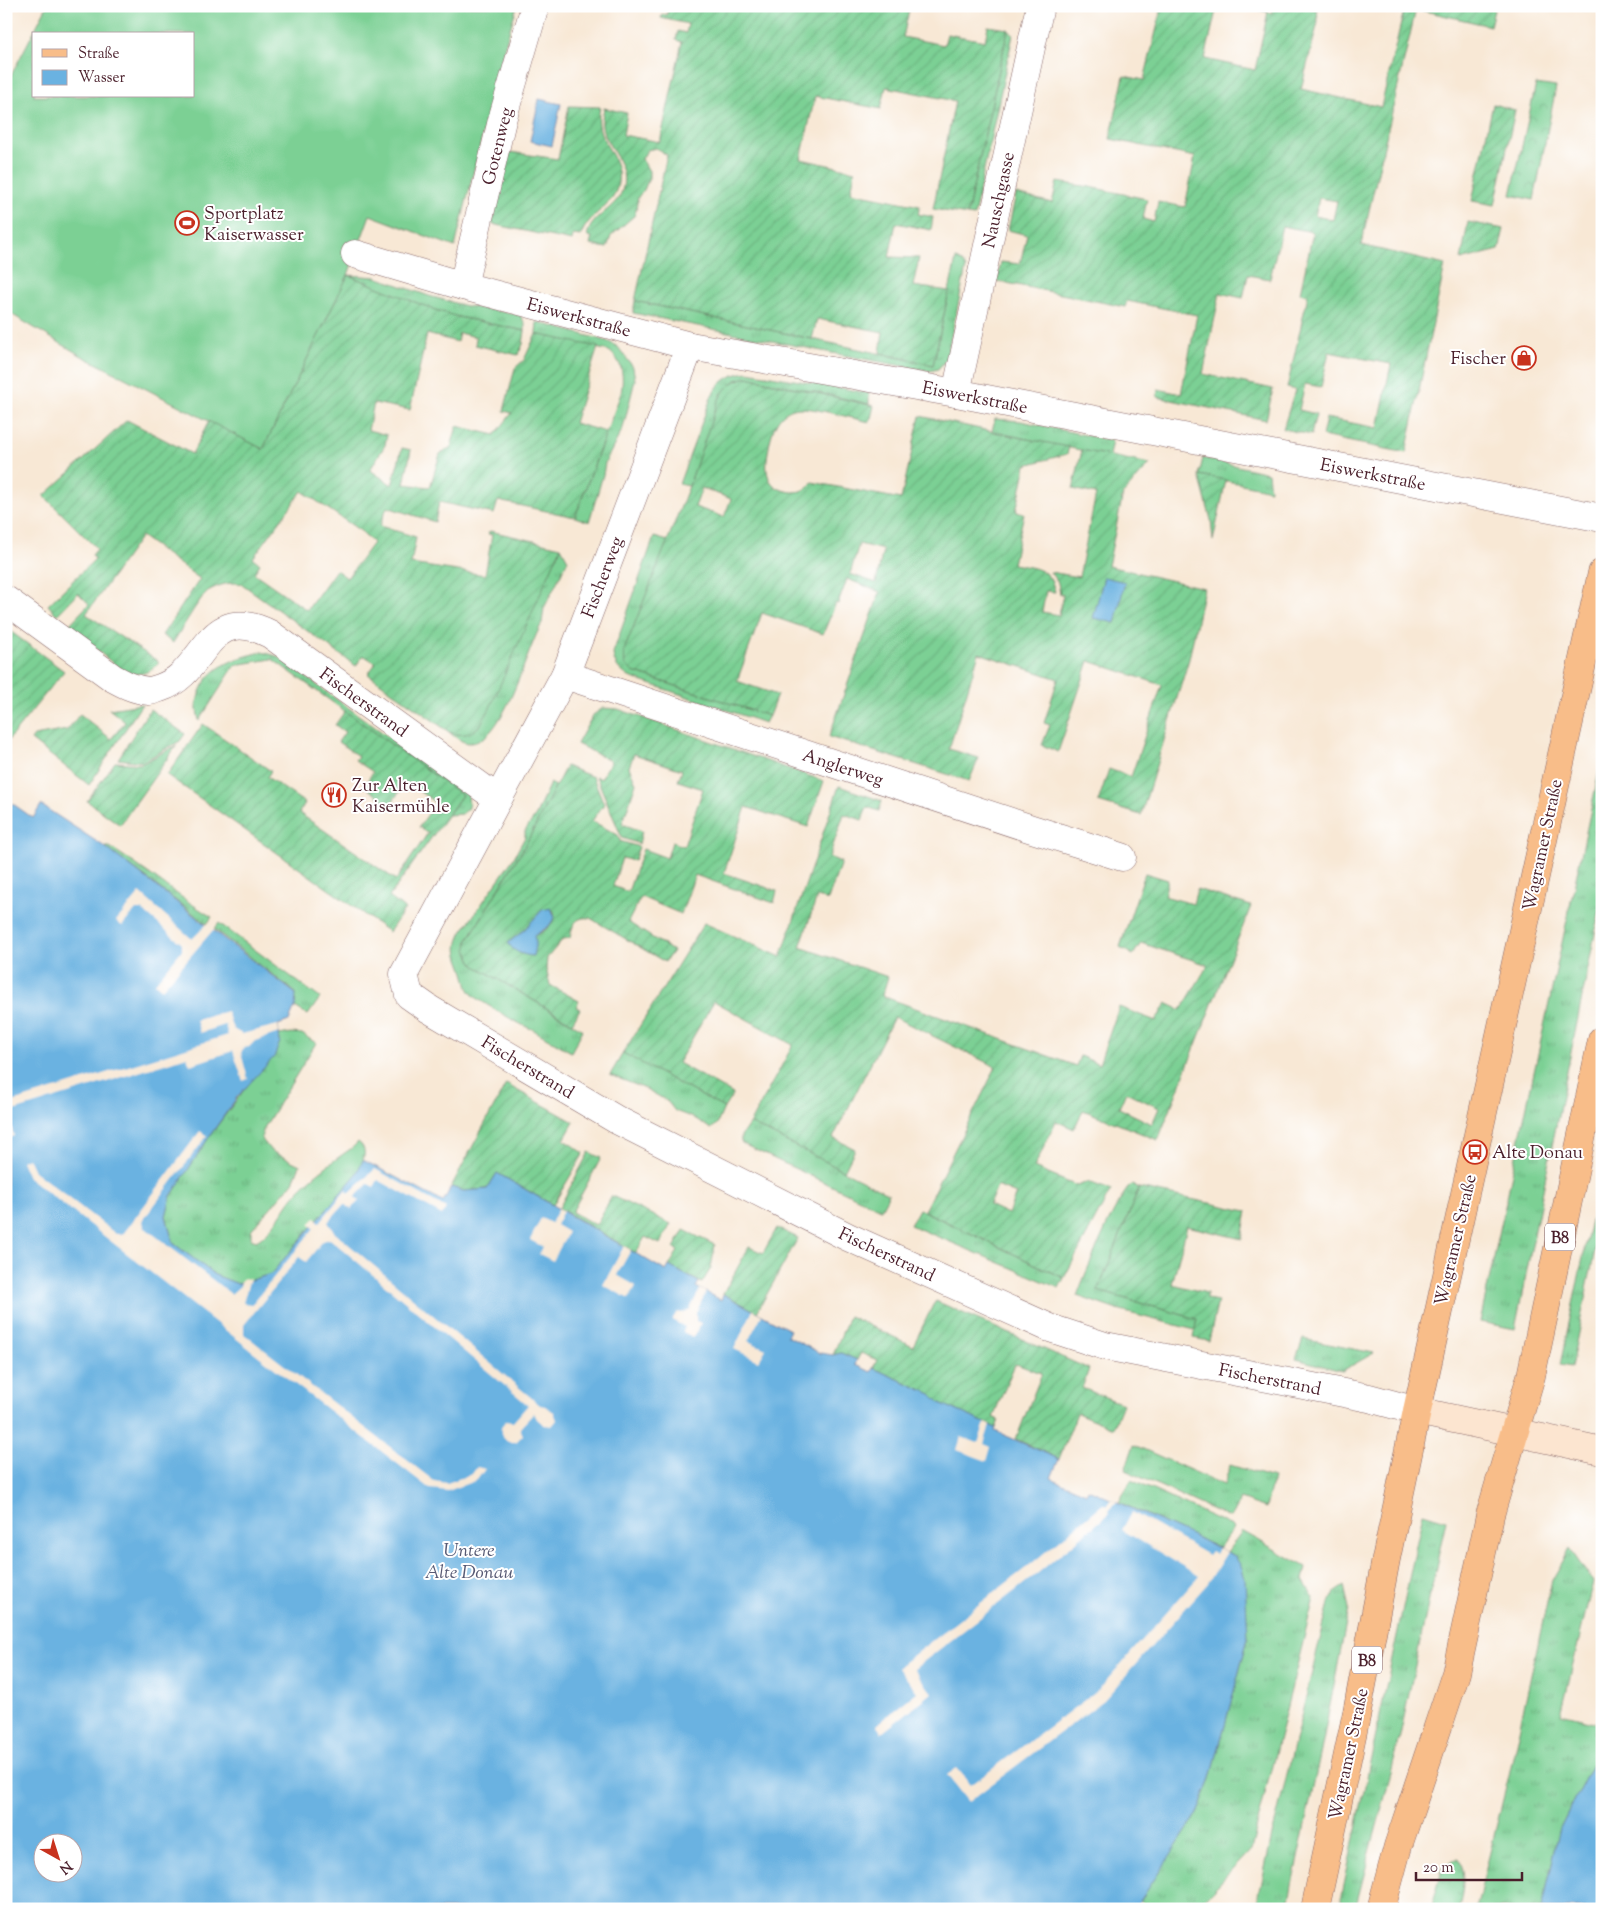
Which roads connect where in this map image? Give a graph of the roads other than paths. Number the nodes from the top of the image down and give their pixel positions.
1 (535, 6) edge
2 (1040, 6) edge
3 (354, 254) dead end
4 (463, 286) junction
5 (690, 346) junction
6 (956, 393) junction
7 (1602, 518) edge
8 (1602, 573) edge
9 (6, 600) edge
10 (564, 675) junction
11 (498, 799) junction
12 (1122, 857) dead end
13 (1602, 1040) edge
14 (1417, 1411) junction
15 (1516, 1433) junction
16 (1602, 1451) edge
17 (1315, 1909) edge
18 (1382, 1909) edge

1 - 4 street, Gotenweg
2 - 6 street, Nauschgasse
3 - 4 street, Eiswerkstraße
4 - 5 street, Eiswerkstraße
5 - 6 street, Eiswerkstraße
5 - 10 street, Fischerweg
6 - 7 street, Eiswerkstraße
8 - 14 main road, Wagramer Straße / B8
9 - 11 street, Fischerstrand
10 - 11 street, Fischerweg
10 - 12 street, Anglerweg
11 - 14 street, Fischerstrand
13 - 15 main road, B8
14 - 15 main road
14 - 17 main road, Wagramer Straße / B8
15 - 16 main road
15 - 18 main road, B8

